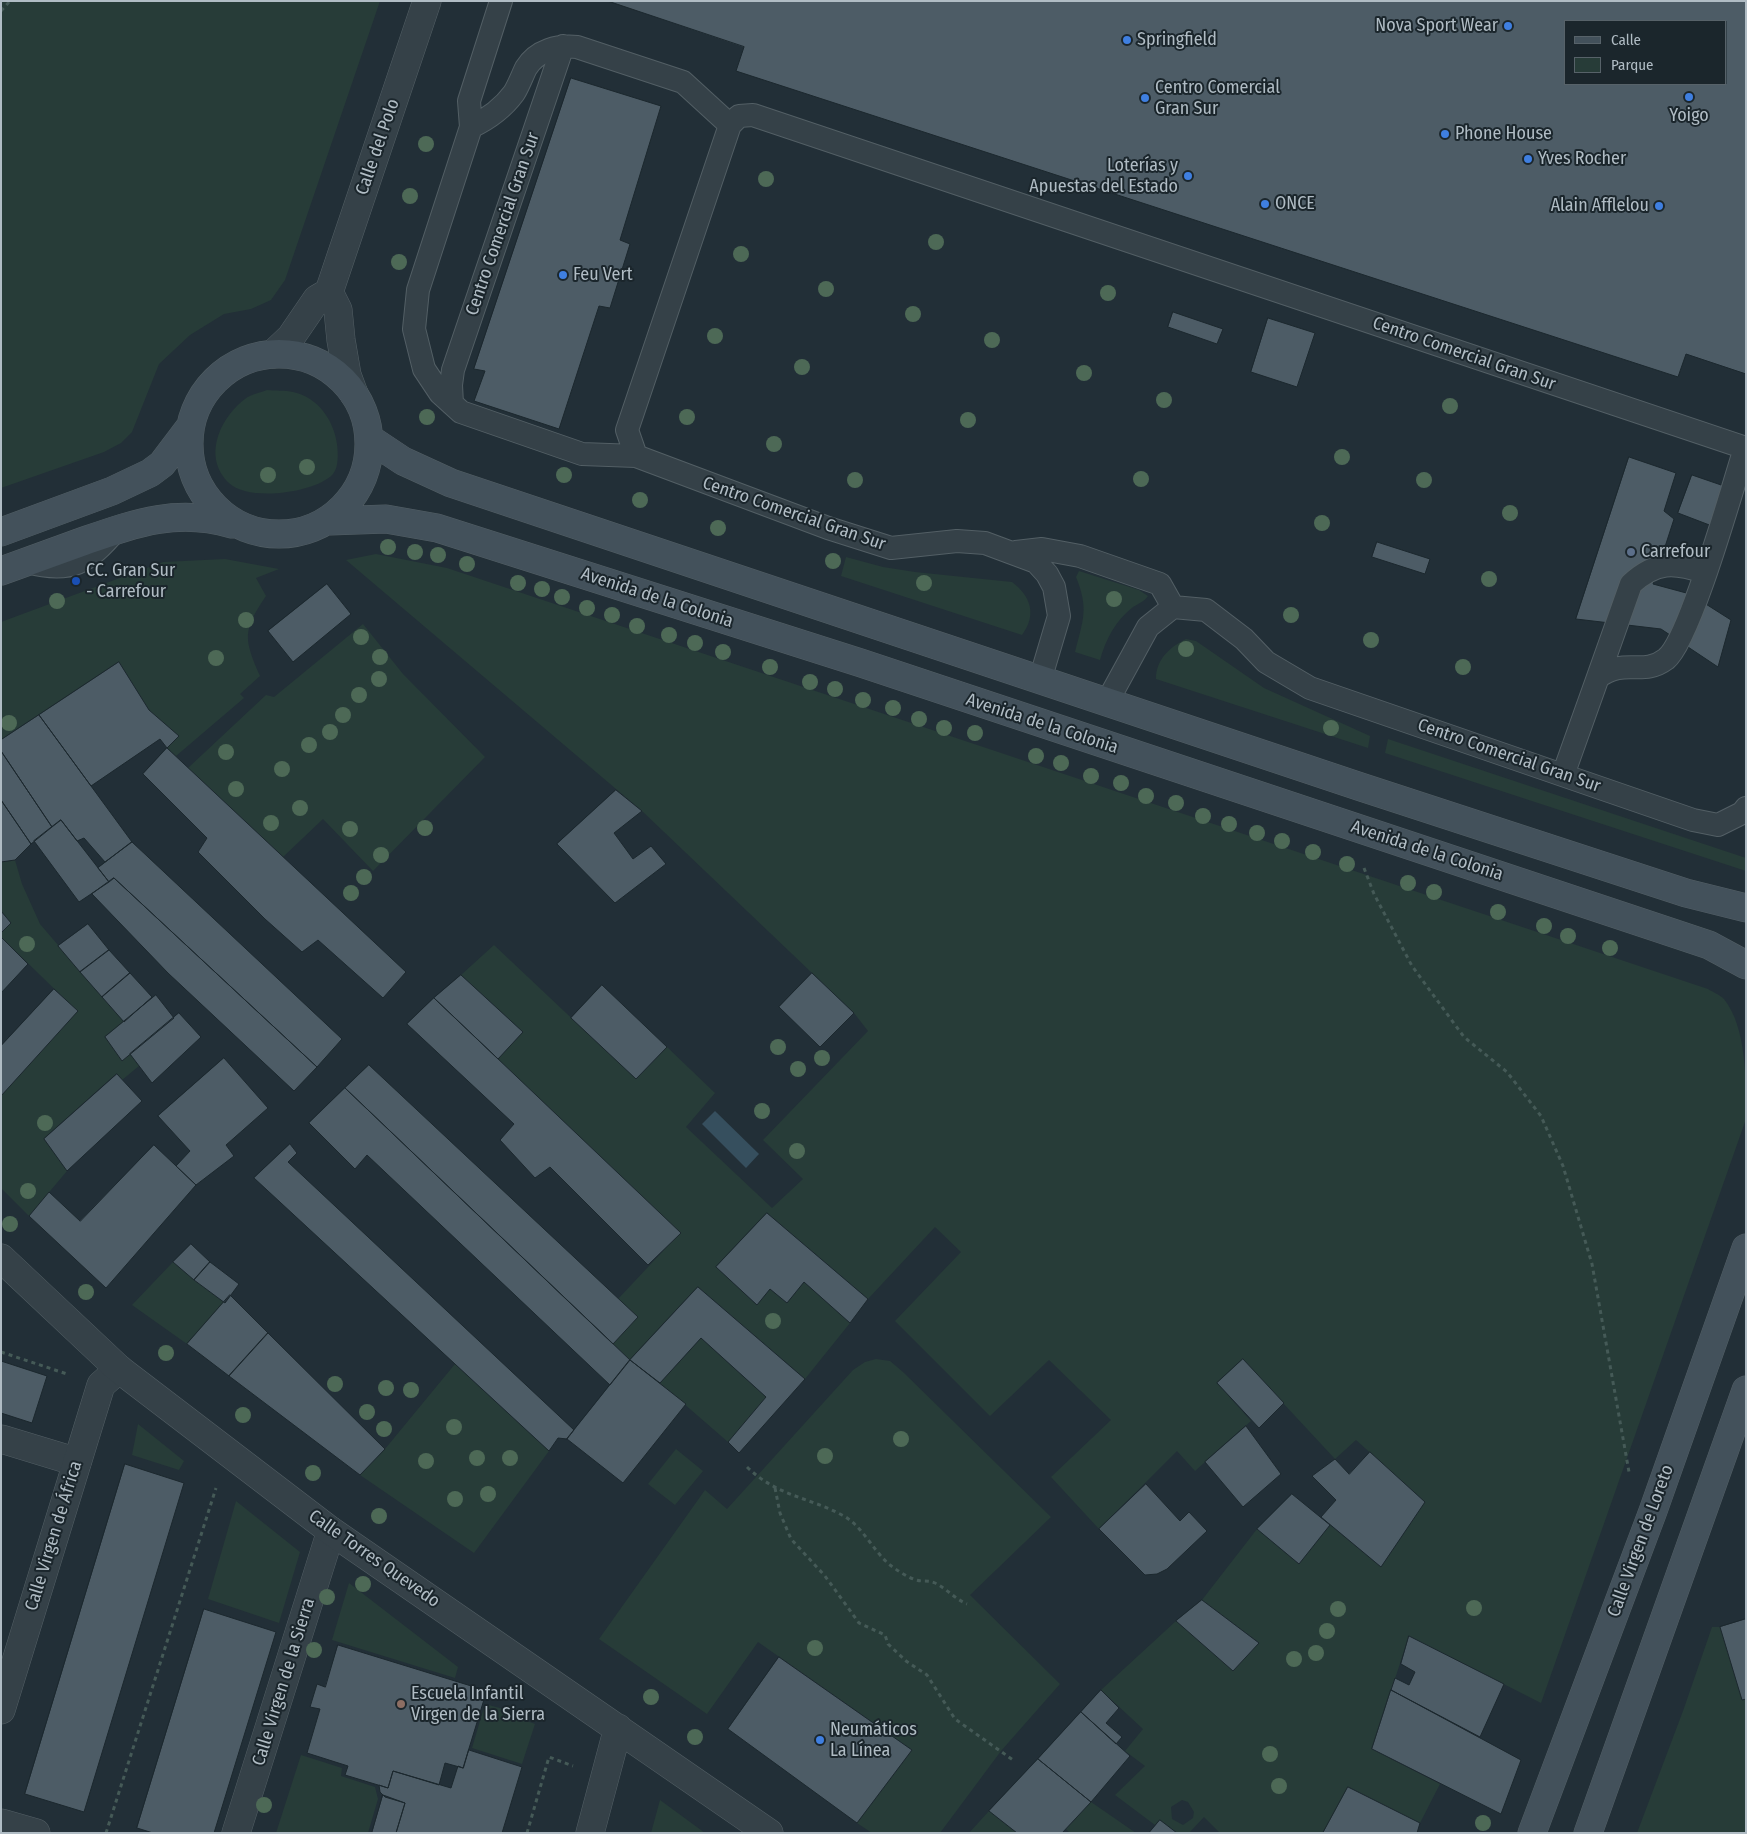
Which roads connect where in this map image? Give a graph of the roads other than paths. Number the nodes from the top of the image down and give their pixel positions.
1 (427, 1) edge
2 (501, 1) edge
3 (563, 46) junction
4 (730, 125) junction
5 (471, 127) junction
6 (329, 292) junction
7 (273, 354) junction
8 (354, 394) junction
9 (452, 404) junction
10 (190, 427) junction
11 (370, 439) junction
12 (1746, 448) edge
13 (636, 456) junction
14 (330, 520) junction
15 (239, 526) junction
16 (1, 532) edge
17 (1015, 552) junction
18 (1, 571) edge
19 (1704, 572) junction
20 (1173, 607) junction
21 (1598, 677) junction
22 (1040, 680) junction
23 (1107, 702) junction
24 (1563, 775) junction
25 (1746, 808) edge
26 (1718, 826) junction
27 (1746, 829) edge
28 (1746, 908) edge
29 (1746, 965) edge
30 (1746, 1248) edge
31 (1, 1258) edge
32 (110, 1377) junction
33 (1746, 1390) edge
34 (1, 1439) edge
35 (77, 1462) junction
36 (331, 1531) junction
37 (1, 1710) edge
38 (618, 1728) junction
39 (1, 1823) edge
40 (36, 1833) edge
41 (236, 1833) edge
42 (590, 1833) edge
43 (769, 1833) edge
44 (1532, 1833) edge
45 (1588, 1833) edge

1 - 6 street, Calle del Polo
2 - 5 lane, Centro Comercial Gran Sur
3 - 4 lane
3 - 5 lane
3 - 9 lane, Centro Comercial Gran Sur
4 - 12 lane, Centro Comercial Gran Sur
4 - 13 lane
5 - 9 lane, Centro Comercial Gran Sur
6 - 7 street, Calle del Polo
6 - 8 street
7 - 8 main road
7 - 10 main road
8 - 11 main road
9 - 13 lane, Centro Comercial Gran Sur
10 - 15 main road
10 - 16 main road
11 - 14 main road
11 - 22 main road
12 - 19 lane
13 - 17 lane, Centro Comercial Gran Sur
14 - 15 main road
14 - 29 main road, Avenida de la Colonia
15 - 18 main road
17 - 20 lane, Centro Comercial Gran Sur
17 - 22 lane, Centro Comercial Gran Sur
19 - 21 lane
19 - 21 lane
20 - 23 lane
20 - 24 lane, Centro Comercial Gran Sur
21 - 24 lane
22 - 23 main road
23 - 28 main road
24 - 26 lane, Centro Comercial Gran Sur
25 - 26 lane
26 - 27 lane, Centro Comercial Gran Sur
30 - 44 main road, Calle Virgen de Loreto
31 - 32 street, Calle Torres Quevedo
32 - 35 street, Calle Virgen de África
32 - 36 street, Calle Torres Quevedo
33 - 45 main road
34 - 35 street
35 - 37 street, Calle Virgen de África
36 - 38 street, Calle Torres Quevedo
36 - 41 street, Calle Virgen de la Sierra
38 - 42 street
38 - 43 street, Calle Torres Quevedo
39 - 40 street

